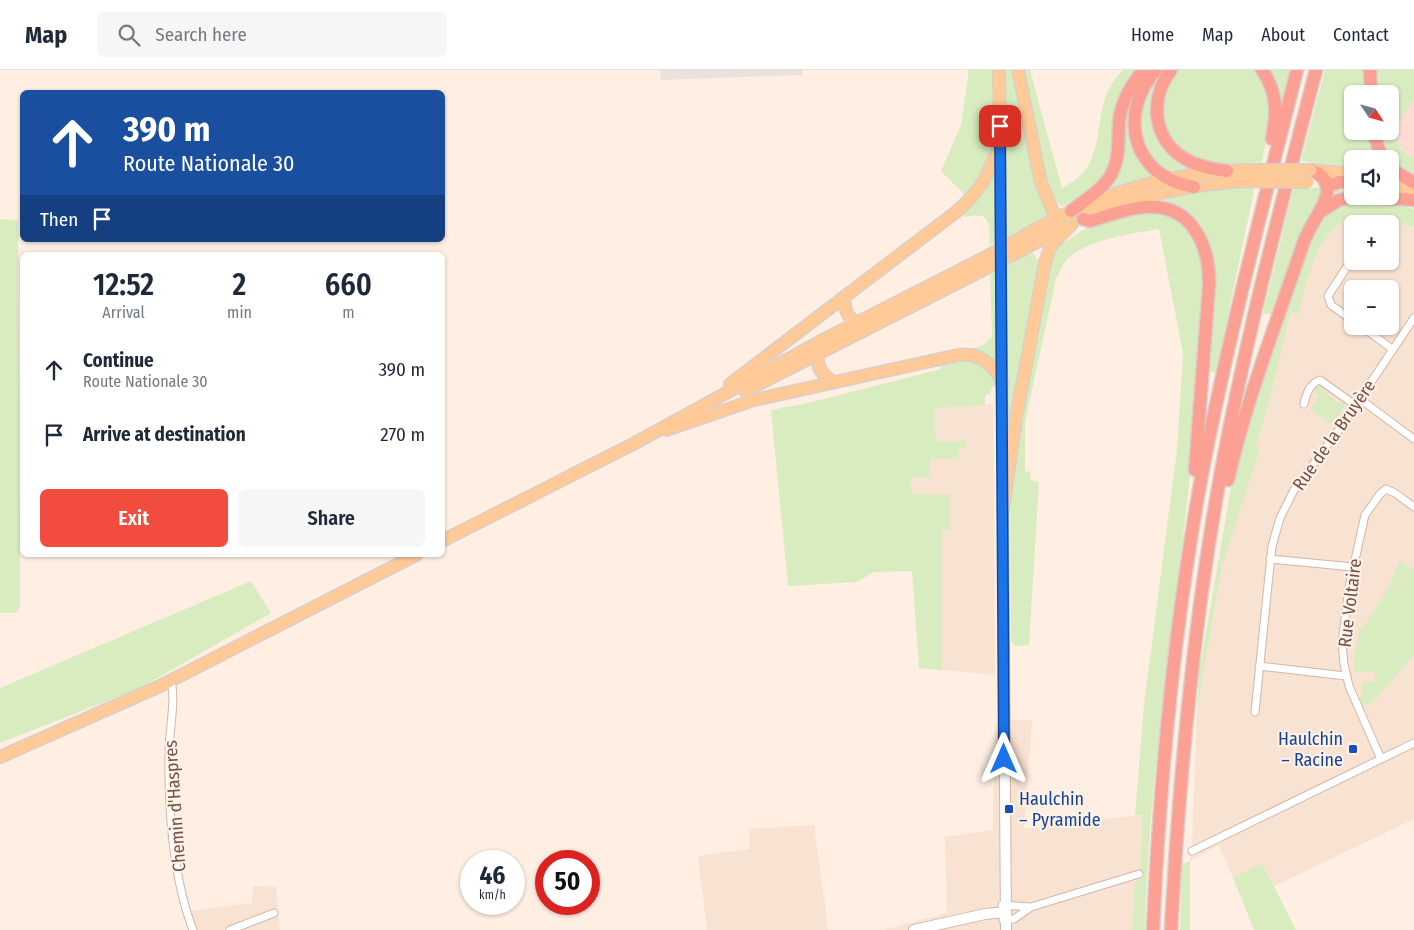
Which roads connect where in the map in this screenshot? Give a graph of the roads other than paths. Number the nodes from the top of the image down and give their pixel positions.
1 (999, 70) edge
2 (1018, 70) edge
3 (1144, 70) edge
4 (1156, 70) edge
5 (1171, 70) edge
6 (1262, 70) edge
7 (1297, 70) edge
8 (1316, 70) edge
9 (1370, 70) edge
10 (1371, 85) edge
11 (1000, 145) junction
12 (1227, 171) junction
13 (1344, 174) edge
14 (1399, 174) edge
15 (1245, 176) junction
16 (1310, 176) junction
17 (1171, 180) junction
18 (1344, 182) edge
19 (1330, 183) junction
20 (1399, 183) edge
21 (1414, 183) edge
22 (1344, 185) edge
23 (1194, 186) junction
24 (1414, 187) edge
25 (1399, 194) edge
26 (1399, 197) edge
27 (1414, 198) edge
28 (1344, 200) edge
29 (1316, 216) junction
30 (1056, 218) junction
31 (1075, 218) junction
32 (1049, 236) junction
33 (1035, 243) junction
34 (1018, 246) junction
35 (1251, 253) junction
36 (1045, 262) junction
37 (977, 267) junction
38 (1344, 269) edge
39 (845, 297) junction
40 (1344, 314) edge
41 (1414, 318) edge
42 (881, 322) junction
43 (856, 323) junction
44 (1374, 335) edge
45 (823, 340) junction
46 (1392, 348) junction
47 (817, 356) junction
48 (834, 382) junction
49 (1002, 382) junction
50 (1358, 402) junction
51 (1304, 404) dead end
52 (685, 414) junction
53 (663, 431) junction
54 (1414, 439) edge
55 (634, 443) junction
56 (1414, 507) edge
57 (1003, 510) junction
58 (445, 539) edge
59 (412, 557) edge
60 (1270, 559) junction
61 (1353, 567) junction
62 (1184, 590) junction
63 (1202, 593) junction
64 (1259, 666) junction
65 (1346, 676) junction
66 (171, 681) junction
67 (1255, 712) dead end
68 (1414, 743) edge
69 (0, 757) edge
70 (1381, 759) junction
71 (1192, 851) dead end
72 (1139, 874) dead end
73 (1031, 906) junction
74 (274, 913) dead end
75 (1004, 917) edge
76 (193, 930) edge
77 (230, 930) edge
78 (914, 930) edge
79 (1153, 930) edge
80 (1172, 930) edge

1 - 11 main road
2 - 30 main road
3 - 31 highway
4 - 17 highway
5 - 12 highway
6 - 35 highway
7 - 35 highway
8 - 63 highway
9 - 10 highway
11 - 39 main road
11 - 49 main road
12 - 15 main road
12 - 17 main road
13 - 16 main road
14 - 21 highway
15 - 16 main road, bridge
15 - 23 main road
16 - 19 highway
17 - 23 highway
17 - 31 main road
18 - 19 highway
19 - 22 main road
19 - 29 highway
20 - 24 main road
23 - 31 main road
25 - 27 main road
26 - 27 highway
28 - 29 highway
29 - 63 highway
30 - 31 main road
30 - 32 main road
30 - 34 main road
31 - 32 main road
31 - 36 main road
31 - 62 highway
32 - 33 main road
33 - 34 main road
33 - 36 main road
34 - 37 main road, bridge
35 - 62 highway
36 - 57 main road
37 - 42 main road
37 - 43 main road
38 - 40 street
39 - 43 main road
39 - 52 main road
41 - 46 street, Rue de la Bruyère
42 - 43 main road
42 - 47 main road
43 - 45 main road
44 - 46 street
45 - 47 main road
45 - 52 main road
46 - 50 street, Rue de la Bruyère
47 - 48 main road
47 - 53 main road
48 - 49 main road
48 - 53 main road
49 - 57 main road
50 - 51 street
50 - 54 street
50 - 60 street, Rue de la Bruyère
52 - 55 main road
53 - 55 main road
55 - 58 main road
56 - 61 street, Rue Voltaire
57 - 75 main road
59 - 66 main road
60 - 61 street
60 - 64 street, Rue de la Bruyère
61 - 65 street, Rue Voltaire
62 - 79 highway
63 - 80 highway
64 - 65 street
64 - 67 street, Rue de la Bruyère
65 - 70 street, Rue Voltaire
66 - 69 main road
66 - 76 street, Chemin d'Haspres
68 - 70 street
70 - 71 street
72 - 73 street
73 - 75 street
73 - 75 street
74 - 77 street
75 - 78 main road

